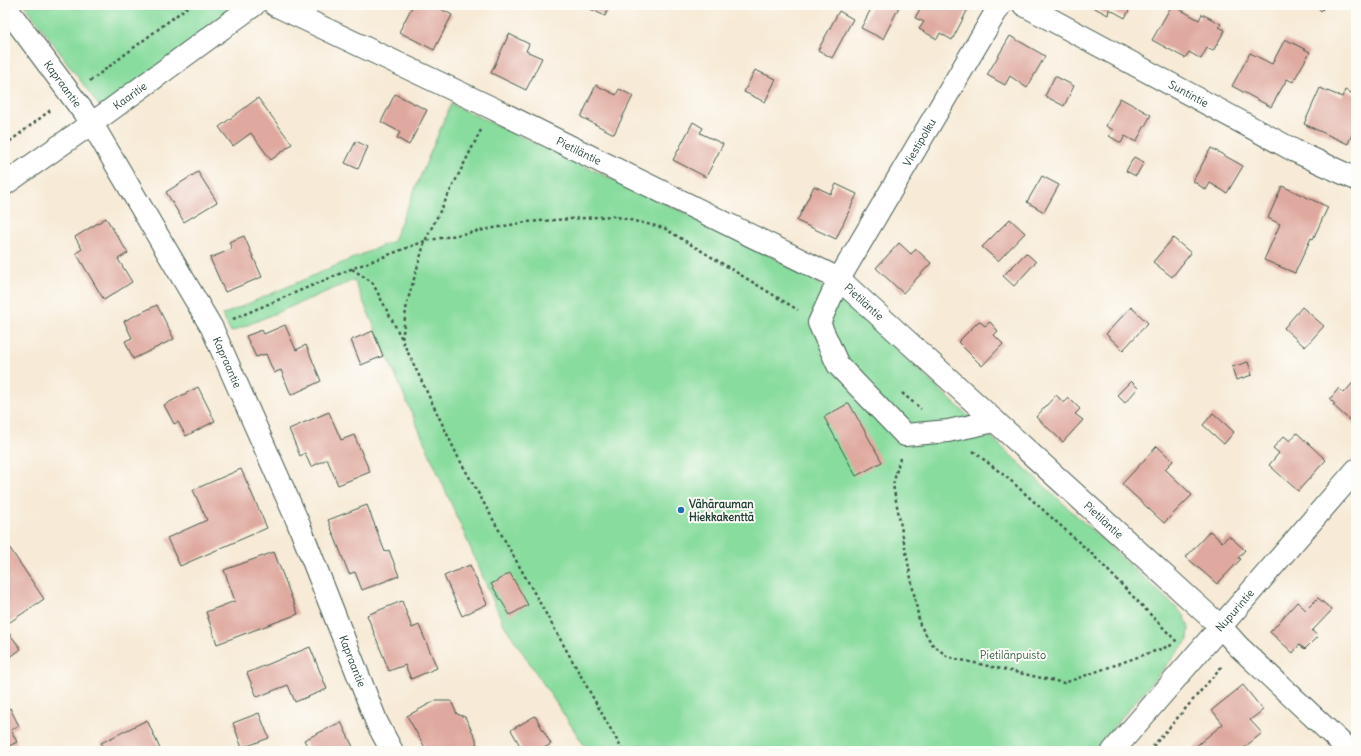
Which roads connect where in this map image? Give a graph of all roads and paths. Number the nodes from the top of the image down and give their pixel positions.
1 (190, 5) edge
2 (254, 5) edge
3 (275, 5) edge
4 (1000, 5) edge
5 (1024, 5) edge
6 (5, 6) edge
7 (71, 95) junction
8 (492, 108) junction
9 (91, 122) junction
10 (5, 145) edge
11 (1356, 179) edge
12 (5, 184) edge
13 (425, 242) junction
14 (351, 269) junction
15 (839, 279) junction
16 (819, 323) junction
17 (212, 328) junction
18 (402, 340) junction
19 (896, 389) dead end
20 (995, 421) junction
21 (948, 431) junction
22 (905, 435) junction
23 (1356, 470) edge
24 (1221, 627) junction
25 (1194, 658) junction
26 (1214, 676) dead end
27 (392, 751) edge
28 (624, 751) edge
29 (1113, 751) edge
30 (1350, 751) edge

1 - 7 path
2 - 9 street, Kaaritie
3 - 8 street, Pietiläntie
4 - 15 street, Viestipolku
5 - 11 street, Suntintie
6 - 7 street, Kapraantie
7 - 9 street, Kapraantie
7 - 10 path
8 - 13 path
8 - 15 street, Pietiläntie
9 - 12 street, Kaaritie
9 - 17 street, Kapraantie
13 - 14 path
13 - 16 path
13 - 18 path
14 - 17 path
14 - 18 path
15 - 16 street, Viestipolku
15 - 20 street, Pietiläntie
16 - 22 street
17 - 27 street, Kapraantie
18 - 28 path
19 - 21 path
20 - 21 street
20 - 24 street, Pietiläntie
21 - 22 street
21 - 22 path
23 - 24 street, Nupurintie
24 - 25 street, Nupurintie
24 - 30 street, Pietiläntie
25 - 26 path
25 - 29 street, Nupurintie

